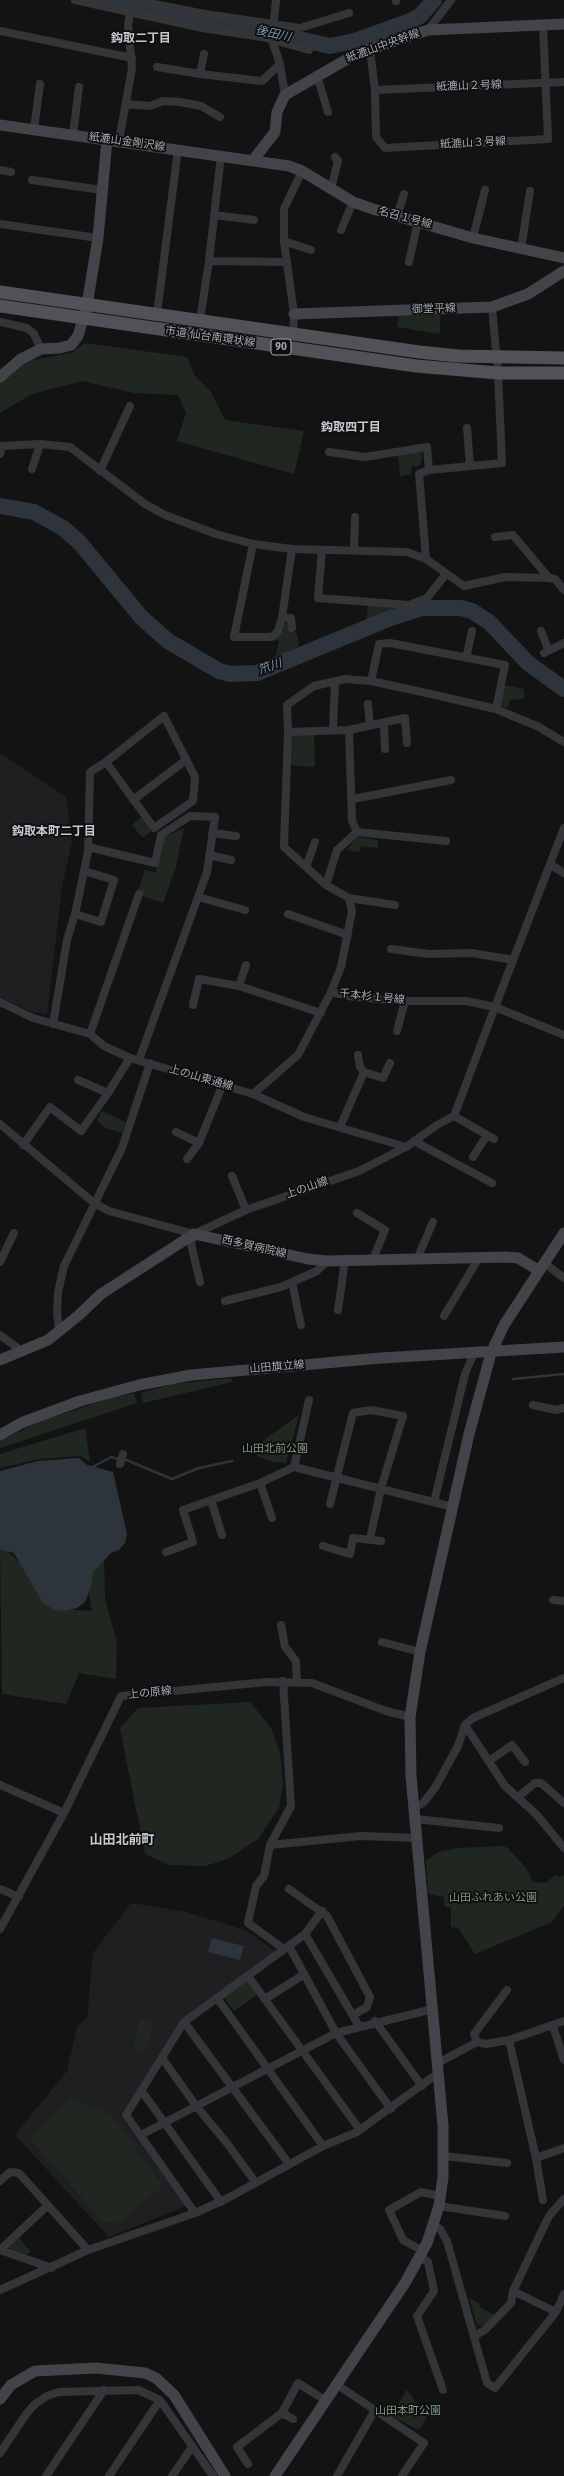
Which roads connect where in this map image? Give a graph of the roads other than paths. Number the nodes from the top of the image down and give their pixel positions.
1 (75, 0) edge
2 (276, 0) edge
3 (451, 0) edge
4 (131, 6) edge
5 (349, 13) dead end
6 (564, 24) edge
7 (543, 25) junction
8 (428, 30) junction
9 (0, 31) edge
10 (273, 33) junction
11 (309, 50) dead end
12 (370, 50) junction
13 (204, 54) dead end
14 (132, 58) junction
15 (280, 64) junction
16 (157, 67) dead end
17 (200, 74) junction
18 (317, 76) junction
19 (564, 82) edge
20 (546, 83) junction
21 (40, 84) dead end
22 (79, 87) dead end
23 (375, 90) junction
24 (285, 95) junction
25 (126, 104) junction
26 (328, 112) dead end
27 (220, 118) dead end
28 (0, 125) edge
29 (34, 129) junction
30 (73, 135) junction
31 (107, 140) junction
32 (119, 141) junction
33 (178, 149) junction
34 (221, 155) junction
35 (335, 157) dead end
36 (254, 159) junction
37 (0, 170) edge
38 (302, 171) junction
39 (11, 172) dead end
40 (32, 180) dead end
41 (331, 189) junction
42 (102, 190) junction
43 (485, 190) dead end
44 (530, 191) dead end
45 (404, 194) dead end
46 (353, 202) junction
47 (214, 215) junction
48 (397, 216) junction
49 (254, 220) dead end
50 (418, 221) junction
51 (0, 224) edge
52 (341, 230) dead end
53 (98, 238) junction
54 (473, 238) junction
55 (284, 241) junction
56 (521, 249) junction
57 (312, 250) dead end
58 (564, 258) edge
59 (209, 261) junction
60 (287, 262) junction
61 (409, 262) dead end
62 (564, 271) edge
63 (0, 292) edge
64 (87, 305) junction
65 (0, 306) edge
66 (492, 307) junction
67 (157, 314) junction
68 (294, 314) junction
69 (84, 318) junction
70 (200, 320) junction
71 (0, 322) edge
72 (293, 334) junction
73 (41, 349) junction
74 (496, 358) junction
75 (564, 358) edge
76 (498, 373) junction
77 (564, 373) edge
78 (0, 377) edge
79 (130, 406) dead end
80 (467, 428) dead end
81 (40, 444) junction
82 (1, 448) edge
83 (329, 452) dead end
84 (470, 466) junction
85 (32, 469) dead end
86 (100, 470) junction
87 (429, 470) junction
88 (355, 517) dead end
89 (495, 537) dead end
90 (253, 544) junction
91 (292, 549) junction
92 (322, 550) junction
93 (354, 550) junction
94 (426, 559) junction
95 (446, 574) junction
96 (549, 578) junction
97 (564, 590) edge
98 (282, 618) junction
99 (292, 628) dead end
100 (472, 631) dead end
101 (540, 631) dead end
102 (564, 643) edge
103 (466, 658) junction
104 (371, 681) junction
105 (335, 682) junction
106 (368, 704) dead end
107 (496, 709) junction
108 (384, 723) junction
109 (370, 726) junction
110 (333, 730) junction
111 (349, 730) junction
112 (288, 732) junction
113 (564, 742) edge
114 (407, 743) dead end
115 (385, 749) dead end
116 (186, 760) junction
117 (106, 762) junction
118 (451, 780) dead end
119 (353, 799) junction
120 (133, 800) junction
121 (564, 828) edge
122 (357, 832) junction
123 (212, 833) junction
124 (236, 836) dead end
125 (446, 841) dead end
126 (315, 842) dead end
127 (88, 847) junction
128 (209, 856) junction
129 (231, 860) dead end
130 (551, 865) junction
131 (306, 867) junction
132 (84, 871) junction
133 (564, 873) edge
134 (326, 885) junction
135 (139, 894) dead end
136 (198, 897) junction
137 (349, 898) junction
138 (395, 905) dead end
139 (245, 910) dead end
140 (75, 914) junction
141 (288, 914) dead end
142 (348, 935) junction
143 (391, 949) dead end
144 (513, 960) junction
145 (246, 965) dead end
146 (239, 986) junction
147 (331, 992) junction
148 (405, 1001) junction
149 (0, 1002) edge
150 (193, 1005) dead end
151 (495, 1007) junction
152 (321, 1013) junction
153 (53, 1024) junction
154 (397, 1031) dead end
155 (90, 1034) junction
156 (564, 1035) edge
157 (358, 1054) dead end
158 (130, 1058) junction
159 (139, 1060) junction
160 (150, 1063) junction
161 (390, 1063) dead end
162 (364, 1072) junction
163 (78, 1080) dead end
164 (222, 1084) junction
165 (108, 1093) junction
166 (253, 1094) junction
167 (454, 1116) junction
168 (0, 1124) edge
169 (340, 1127) junction
170 (176, 1132) dead end
171 (414, 1141) junction
172 (199, 1143) junction
173 (23, 1145) junction
174 (406, 1147) junction
175 (473, 1157) dead end
176 (187, 1159) dead end
177 (232, 1176) dead end
178 (492, 1183) dead end
179 (94, 1204) junction
180 (246, 1210) junction
181 (357, 1213) dead end
182 (433, 1222) dead end
183 (14, 1233) dead end
184 (564, 1233) edge
185 (194, 1234) junction
186 (480, 1256) junction
187 (373, 1259) junction
188 (417, 1259) junction
189 (345, 1260) junction
190 (327, 1261) junction
191 (0, 1262) edge
192 (541, 1266) junction
193 (564, 1278) edge
194 (200, 1282) dead end
195 (292, 1282) junction
196 (225, 1301) dead end
197 (338, 1310) dead end
198 (444, 1316) dead end
199 (301, 1324) dead end
200 (59, 1330) junction
201 (0, 1335) edge
202 (564, 1347) edge
203 (23, 1352) junction
204 (474, 1353) junction
205 (491, 1353) junction
206 (0, 1360) edge
207 (309, 1400) dead end
208 (533, 1405) dead end
209 (564, 1408) edge
210 (0, 1435) edge
211 (123, 1454) dead end
212 (120, 1464) dead end
213 (294, 1467) junction
214 (338, 1479) junction
215 (260, 1483) junction
216 (381, 1488) junction
217 (211, 1500) junction
218 (434, 1502) junction
219 (330, 1504) dead end
220 (453, 1507) junction
221 (272, 1518) dead end
222 (222, 1535) dead end
223 (370, 1540) junction
224 (382, 1541) dead end
225 (323, 1546) dead end
226 (166, 1552) dead end
227 (552, 1600) dead end
228 (564, 1601) edge
229 (281, 1625) dead end
230 (382, 1642) dead end
231 (420, 1652) junction
232 (564, 1678) edge
233 (283, 1681) junction
234 (297, 1682) junction
235 (410, 1717) junction
236 (465, 1725) junction
237 (489, 1761) junction
238 (525, 1762) dead end
239 (0, 1785) edge
240 (518, 1796) junction
241 (564, 1803) edge
242 (415, 1807) junction
243 (64, 1813) junction
244 (416, 1819) junction
245 (499, 1828) dead end
246 (417, 1838) junction
247 (270, 1845) junction
248 (564, 1848) edge
249 (0, 1889) edge
250 (289, 1890) dead end
251 (19, 1897) junction
252 (322, 1911) junction
253 (0, 1929) edge
254 (305, 1934) junction
255 (286, 1947) junction
256 (303, 1975) junction
257 (248, 1976) junction
258 (507, 1990) dead end
259 (217, 1998) junction
260 (266, 1999) junction
261 (433, 2009) junction
262 (353, 2015) junction
263 (564, 2021) edge
264 (184, 2022) junction
265 (376, 2022) junction
266 (359, 2026) junction
267 (553, 2026) junction
268 (336, 2033) junction
269 (509, 2040) junction
270 (477, 2042) junction
271 (303, 2051) junction
272 (162, 2058) junction
273 (564, 2059) edge
274 (438, 2068) junction
275 (269, 2070) junction
276 (422, 2086) junction
277 (234, 2088) junction
278 (141, 2090) junction
279 (196, 2107) junction
280 (391, 2109) junction
281 (165, 2123) junction
282 (360, 2130) junction
283 (141, 2135) junction
284 (323, 2146) junction
285 (564, 2148) edge
286 (443, 2156) junction
287 (536, 2158) junction
288 (507, 2163) dead end
289 (289, 2164) junction
290 (0, 2181) edge
291 (256, 2183) junction
292 (564, 2199) edge
293 (543, 2200) dead end
294 (440, 2201) junction
295 (221, 2202) junction
296 (48, 2206) junction
297 (195, 2213) junction
298 (505, 2216) dead end
299 (433, 2225) junction
300 (88, 2250) junction
301 (422, 2254) junction
302 (52, 2268) junction
303 (0, 2290) edge
304 (513, 2291) junction
305 (564, 2294) edge
306 (556, 2312) junction
307 (474, 2336) junction
308 (336, 2384) junction
309 (104, 2390) junction
310 (443, 2390) dead end
311 (2, 2392) edge
312 (160, 2400) junction
313 (325, 2400) junction
314 (375, 2410) junction
315 (282, 2413) junction
316 (293, 2419) dead end
317 (192, 2447) junction
318 (0, 2453) edge
319 (248, 2464) dead end
320 (46, 2476) edge
321 (109, 2476) edge
322 (172, 2476) edge
323 (213, 2476) edge
324 (225, 2476) edge
325 (275, 2476) edge
326 (337, 2476) edge
327 (402, 2476) edge

1 - 4 street
2 - 10 street
3 - 8 street
4 - 10 street
4 - 10 street
4 - 14 street
5 - 10 street
6 - 7 street, 紙漉山中央幹線
7 - 8 street, 紙漉山中央幹線
7 - 20 street, 紙漉山３号線
8 - 12 street, 紙漉山中央幹線
9 - 14 street
10 - 11 street
10 - 15 street
12 - 18 street, 紙漉山中央幹線
12 - 23 street, 紙漉山３号線
13 - 17 street
14 - 25 street
15 - 17 street
15 - 24 street
16 - 17 street
18 - 24 street, 紙漉山中央幹線
18 - 26 street
19 - 20 street, 紙漉山２号線
20 - 23 street, 紙漉山２号線
20 - 23 street, 紙漉山３号線
21 - 29 street
22 - 30 street
24 - 36 street
25 - 27 street
25 - 32 street
28 - 29 street, 紙漉山金剛沢線
29 - 30 street, 紙漉山金剛沢線
30 - 31 street, 紙漉山金剛沢線
31 - 32 street, 紙漉山金剛沢線
31 - 42 street
32 - 33 street, 紙漉山金剛沢線
33 - 34 street, 紙漉山金剛沢線
33 - 67 street
34 - 36 street, 紙漉山金剛沢線
34 - 47 street
35 - 41 street
36 - 38 street, 名召１号線
37 - 39 street
38 - 41 street, 名召１号線
38 - 55 street
40 - 42 street
41 - 46 street, 名召１号線
42 - 53 street
43 - 54 street
44 - 56 street
45 - 48 street
46 - 48 street, 名召１号線
46 - 52 street
47 - 49 street
47 - 59 street
48 - 50 street, 名召１号線
50 - 54 street, 名召１号線
50 - 61 street
51 - 53 street
53 - 64 street
54 - 56 street, 名召１号線
55 - 57 street
55 - 60 street
56 - 58 street, 名召１号線
59 - 60 street
59 - 70 street
60 - 68 street
62 - 66 street, 御堂平線
63 - 64 main road, 市道 仙台南環状線 / 90
64 - 67 main road, 市道 仙台南環状線 / 90
64 - 69 street
65 - 69 main road, 市道 仙台南環状線 / 90
66 - 68 street, 御堂平線
66 - 74 street
67 - 70 main road, 市道 仙台南環状線 / 90
68 - 72 street
69 - 73 street
69 - 76 main road, 市道 仙台南環状線 / 90
70 - 72 main road, 市道 仙台南環状線 / 90
71 - 73 street
72 - 74 main road, 市道 仙台南環状線 / 90
73 - 78 street
74 - 75 main road, 市道 仙台南環状線 / 90
74 - 76 street
76 - 77 main road, 市道 仙台南環状線 / 90
76 - 84 street
79 - 86 street
80 - 84 street
81 - 82 street
81 - 85 street
81 - 86 street
83 - 87 street
84 - 87 street
86 - 90 street
87 - 94 street
88 - 93 street
89 - 96 street
90 - 91 street
90 - 98 street
91 - 92 street
91 - 98 street
92 - 93 street
92 - 95 street
93 - 94 street
94 - 95 street
95 - 96 street
96 - 97 street
98 - 99 street
100 - 103 street
101 - 102 street
103 - 104 street
103 - 107 street
104 - 105 street
104 - 107 street
105 - 110 street
105 - 112 street
106 - 109 street
107 - 113 street
108 - 109 street
108 - 114 street
108 - 115 street
109 - 111 street
110 - 111 street
110 - 112 street
111 - 119 street
112 - 131 street
116 - 117 street
116 - 120 street
116 - 120 street
117 - 120 street
117 - 127 street
118 - 119 street
119 - 122 street
121 - 130 street
122 - 125 street
122 - 134 street
123 - 124 street
123 - 127 street
123 - 128 street
126 - 131 street
127 - 132 street
128 - 129 street
128 - 136 street
130 - 133 street
130 - 144 street
131 - 134 street
132 - 140 street
132 - 140 street
134 - 137 street
135 - 155 street
136 - 139 street
136 - 159 street
137 - 138 street
137 - 142 street
140 - 153 street
141 - 142 street
142 - 147 street
143 - 144 street
144 - 151 street
145 - 146 street
146 - 150 street
146 - 152 street
147 - 148 street, 千本杉１号線
147 - 152 street, 千本杉１号線
148 - 151 street, 千本杉１号線
148 - 154 street
149 - 153 street, 上の山東通線
151 - 156 street
151 - 167 street
152 - 166 street, 千本杉１号線
153 - 155 street, 上の山東通線
155 - 158 street, 上の山東通線
157 - 162 street
158 - 159 street, 上の山東通線
158 - 165 street
159 - 160 street, 上の山東通線
160 - 164 street, 上の山東通線
160 - 179 street
161 - 162 street
162 - 169 street
163 - 165 street
164 - 166 street, 上の山東通線
164 - 172 street
165 - 173 street
166 - 169 street, 上の山東通線
167 - 171 street, 上の山線
167 - 175 street
168 - 173 street, 西多賀病院線
169 - 174 street, 上の山東通線
170 - 172 street
171 - 174 street, 上の山線
171 - 178 street
172 - 176 street
173 - 179 street, 西多賀病院線
174 - 180 street, 上の山線
177 - 180 street
179 - 185 street, 西多賀病院線
179 - 200 street
180 - 185 street, 上の山線
181 - 187 street
182 - 188 street
183 - 191 street
184 - 192 street
185 - 190 street, 西多賀病院線
185 - 194 street
185 - 200 street, 上の山線
186 - 188 street, 西多賀病院線
186 - 192 street, 西多賀病院線
186 - 198 street
187 - 188 street, 西多賀病院線
187 - 189 street, 西多賀病院線
189 - 190 street, 西多賀病院線
189 - 197 street
190 - 195 street
192 - 193 street
192 - 205 street
195 - 196 street
195 - 199 street
200 - 203 street, 上の山線
201 - 203 street
202 - 205 street, 山田旗立線
203 - 206 street, 上の山線
204 - 205 street, 山田旗立線
204 - 210 street, 山田旗立線
204 - 218 street
205 - 220 street
207 - 213 street
208 - 209 street
211 - 212 street
213 - 214 street
213 - 215 street
214 - 216 street
214 - 216 street
214 - 219 street
215 - 217 street
215 - 221 street
216 - 218 street
216 - 223 street
217 - 222 street
217 - 226 street
218 - 220 street
220 - 231 street
223 - 224 street
223 - 225 street
227 - 228 street
229 - 234 street
230 - 231 street
231 - 235 street
232 - 236 street
233 - 234 street, 上の原線
233 - 243 street, 上の原線
233 - 247 street
234 - 235 street, 上の原線
235 - 242 street
236 - 237 street
236 - 242 street
237 - 238 street
237 - 240 street
239 - 243 street
240 - 241 street
240 - 248 street
242 - 244 street
243 - 251 street, 上の原線
244 - 245 street
244 - 246 street
246 - 247 street
246 - 261 street
247 - 255 street
249 - 251 street
250 - 252 street
251 - 253 street, 上の原線
252 - 254 street
252 - 262 street
254 - 255 street
254 - 262 street
255 - 256 street
255 - 257 street
256 - 260 street
256 - 268 street
257 - 259 street
257 - 260 street
258 - 270 street
259 - 264 street
259 - 275 street
260 - 271 street
261 - 265 street
261 - 274 street
262 - 266 street
263 - 267 street
264 - 272 street
264 - 277 street
265 - 266 street
265 - 276 street
266 - 268 street
267 - 269 street
267 - 273 street
268 - 271 street
268 - 280 street
269 - 270 street
269 - 287 street
270 - 274 street
271 - 275 street
271 - 282 street
272 - 278 street
272 - 279 street
274 - 276 street
274 - 286 street
275 - 277 street
275 - 284 street
276 - 280 street
277 - 279 street
277 - 289 street
278 - 281 street
278 - 283 street
279 - 281 street
279 - 291 street
280 - 282 street
281 - 283 street
281 - 295 street
282 - 284 street
283 - 297 street
284 - 289 street
285 - 287 street
286 - 288 street
286 - 294 street
287 - 293 street
289 - 291 street
290 - 296 street
291 - 295 street
292 - 304 street
294 - 298 street
294 - 299 street
294 - 301 street
295 - 297 street
296 - 300 street
296 - 302 street
297 - 300 street
299 - 301 street
299 - 307 street
300 - 302 street
301 - 308 street
301 - 310 street
302 - 303 street
304 - 306 street
304 - 307 street
305 - 306 street
306 - 307 street
308 - 313 street
308 - 314 street
309 - 312 street
309 - 318 street
309 - 320 street
311 - 324 street
312 - 317 street
312 - 321 street
313 - 315 street
313 - 325 street
314 - 326 street
314 - 327 street
315 - 316 street
315 - 319 street
317 - 322 street
317 - 323 street

